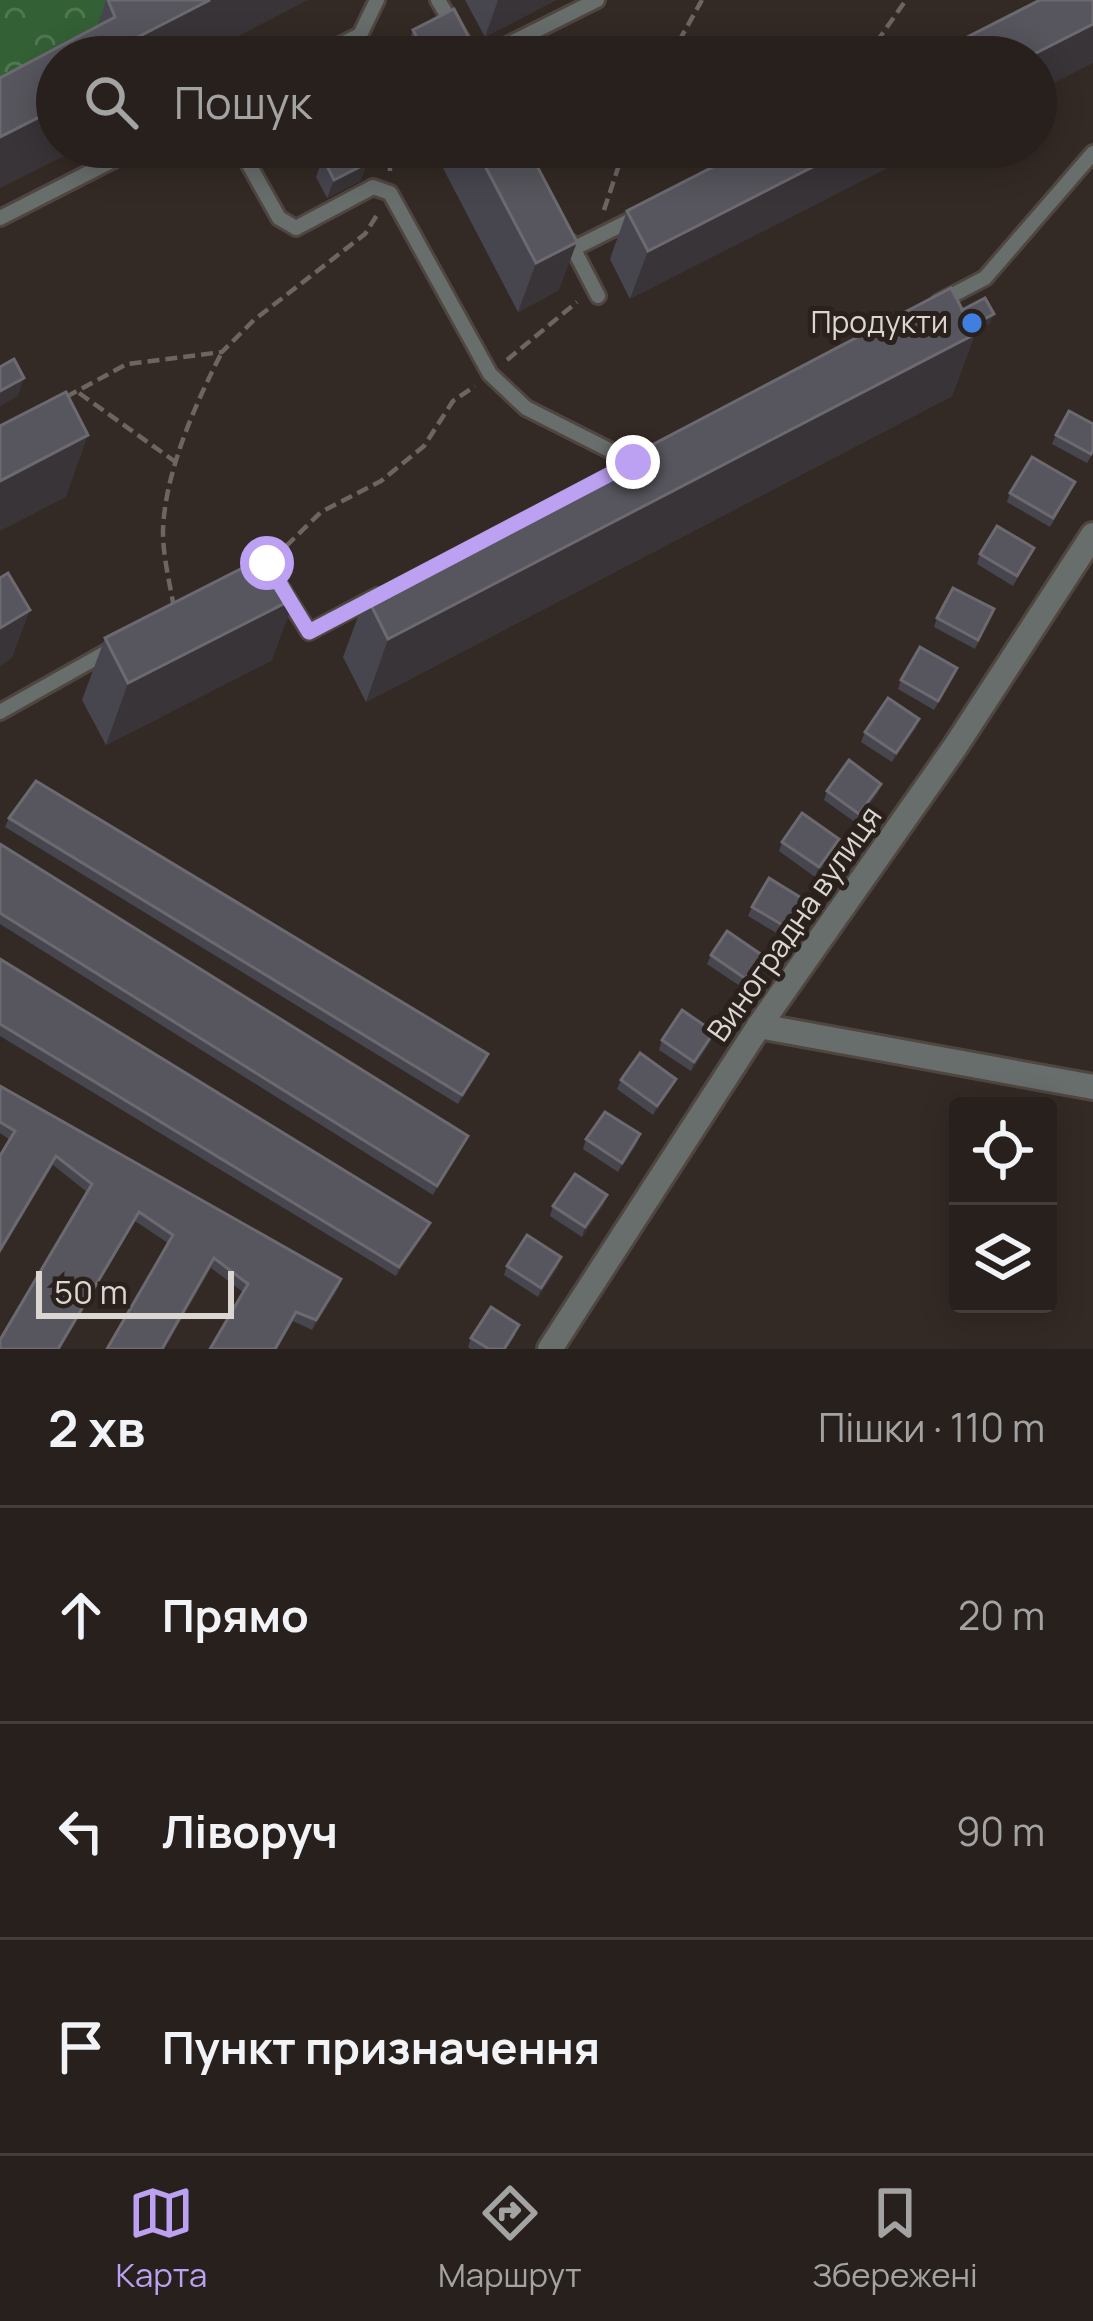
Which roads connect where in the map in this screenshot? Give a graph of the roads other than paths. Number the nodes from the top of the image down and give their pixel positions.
1 (377, 0) edge
2 (438, 0) edge
3 (597, 0) edge
4 (358, 36) edge
5 (459, 36) edge
6 (525, 36) edge
7 (1093, 153) edge
8 (98, 168) edge
9 (251, 168) edge
10 (656, 208) edge
11 (0, 218) edge
12 (563, 228) edge
13 (573, 249) junction
14 (598, 296) dead end
15 (923, 310) edge
16 (654, 452) edge
17 (633, 462) junction
18 (613, 473) edge
19 (1093, 535) edge
20 (277, 580) edge
21 (390, 590) edge
22 (136, 636) edge
23 (0, 712) edge
24 (759, 1026) junction
25 (1093, 1087) edge
26 (550, 1349) edge

1 - 4 lane
2 - 5 lane
3 - 6 lane
7 - 15 lane
8 - 11 lane
9 - 17 lane
10 - 13 lane
12 - 13 lane
13 - 14 lane
16 - 17 lane
17 - 18 lane
19 - 24 street, Виноградна вулиця
20 - 21 lane
22 - 23 lane
24 - 25 street
24 - 26 street, Виноградна вулиця

